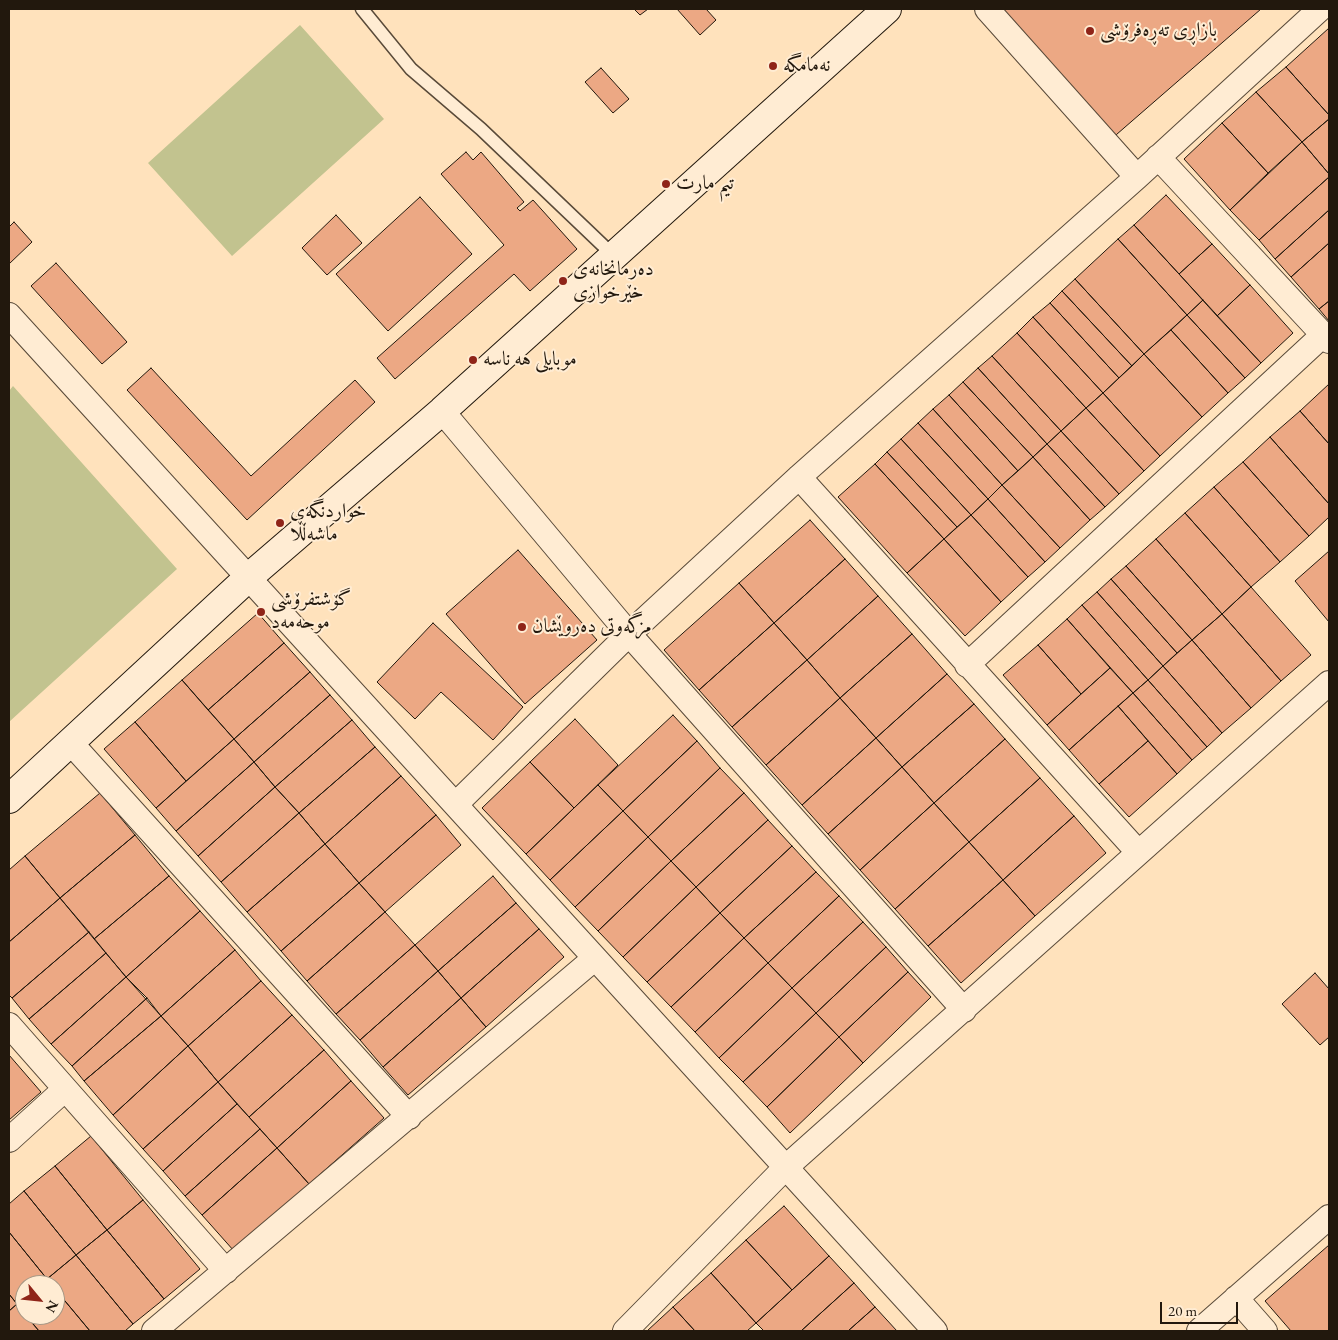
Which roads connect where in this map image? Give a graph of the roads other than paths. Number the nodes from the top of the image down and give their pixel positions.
1 (362, 9) edge
2 (887, 9) edge
3 (987, 9) edge
4 (1320, 9) edge
5 (1158, 157) junction
6 (1137, 176) junction
7 (614, 256) junction
8 (9, 314) edge
9 (1326, 338) edge
10 (442, 411) junction
11 (799, 477) junction
12 (250, 577) junction
13 (629, 634) junction
14 (967, 664) junction
15 (1329, 683) edge
16 (70, 742) junction
17 (9, 799) edge
18 (456, 804) junction
19 (1138, 852) junction
20 (594, 959) junction
21 (964, 1010) junction
22 (9, 1025) edge
23 (64, 1090) junction
24 (409, 1117) junction
25 (9, 1140) edge
26 (785, 1168) junction
27 (1329, 1218) edge
28 (226, 1271) junction
29 (1236, 1298) junction
30 (154, 1331) edge
31 (625, 1331) edge
32 (935, 1331) edge
33 (1199, 1331) edge
34 (1265, 1331) edge

1 - 7 lane
2 - 7 street
3 - 6 street
4 - 5 street
5 - 6 street
5 - 9 street
6 - 11 street
7 - 10 street
8 - 12 street
9 - 14 street
10 - 12 street
10 - 13 street
11 - 13 street
11 - 14 street
12 - 16 street
12 - 18 street
13 - 18 street
13 - 21 street
14 - 19 street
15 - 19 street
16 - 17 street
16 - 24 street
18 - 20 street
19 - 21 street
20 - 24 street
20 - 26 street
21 - 26 street
22 - 23 street
23 - 25 street
23 - 28 street
24 - 28 street
26 - 31 street
26 - 32 street
27 - 29 street
28 - 30 street
29 - 33 street
29 - 34 street

